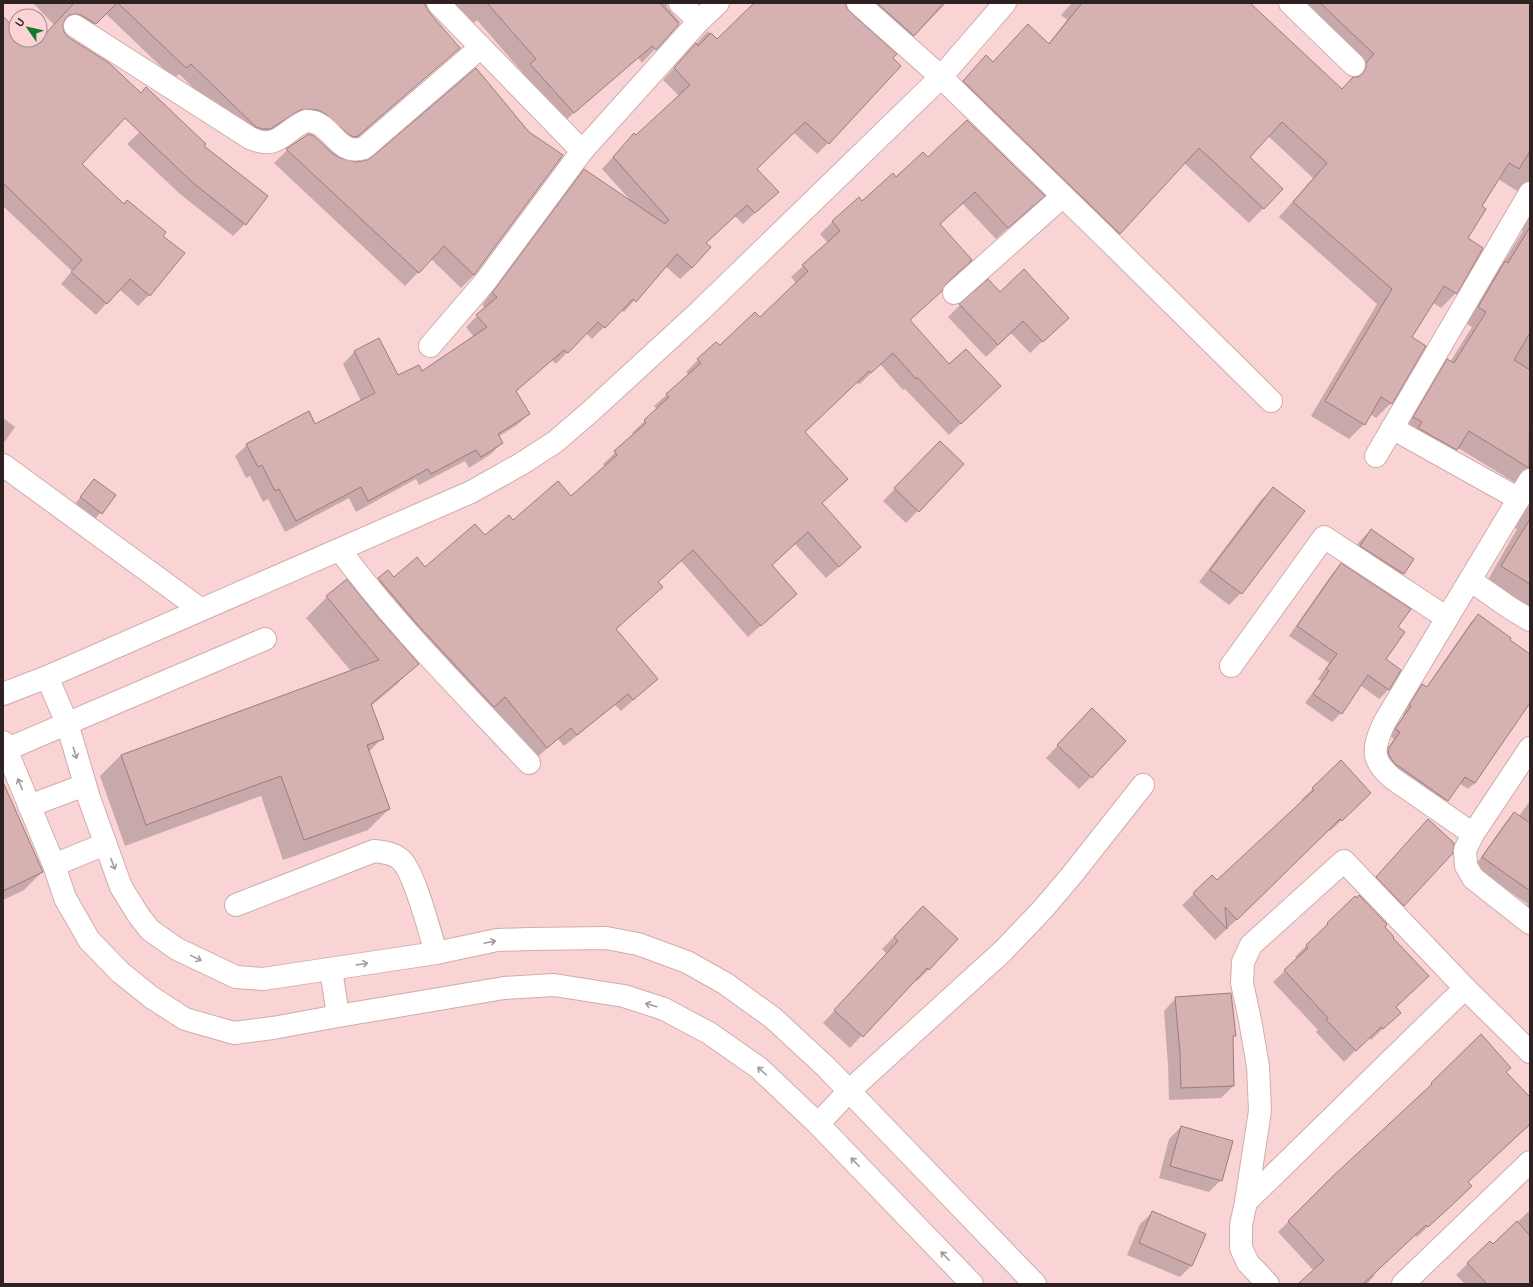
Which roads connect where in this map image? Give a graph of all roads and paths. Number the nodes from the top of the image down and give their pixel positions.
1 (438, 3) edge
2 (680, 3) edge
3 (718, 3) edge
4 (858, 3) edge
5 (1005, 3) edge
6 (1290, 3) edge
7 (699, 21) junction
8 (75, 26) dead end
9 (481, 47) junction
10 (1354, 64) dead end
11 (941, 77) junction
12 (582, 151) junction
13 (1530, 193) edge
14 (1064, 196) junction
15 (954, 293) dead end
16 (430, 346) dead end
17 (1271, 401) dead end
18 (1392, 428) junction
19 (1376, 456) dead end
20 (3, 466) edge
21 (1530, 480) edge
22 (1519, 499) junction
23 (340, 550) junction
24 (1470, 580) junction
25 (200, 609) junction
26 (1447, 618) junction
27 (1530, 620) edge
28 (265, 639) dead end
29 (1231, 666) dead end
30 (47, 677) junction
31 (3, 694) edge
32 (66, 723) junction
33 (4, 748) edge
34 (1530, 748) edge
35 (530, 763) dead end
36 (85, 785) junction
37 (1143, 785) dead end
38 (29, 806) junction
39 (1473, 834) junction
40 (105, 844) junction
41 (54, 865) junction
42 (236, 905) dead end
43 (1530, 923) edge
44 (436, 953) junction
45 (331, 969) junction
46 (1465, 988) junction
47 (338, 1016) junction
48 (1530, 1052) edge
49 (849, 1091) junction
50 (818, 1124) junction
51 (1530, 1162) edge
52 (1246, 1202) junction
53 (972, 1284) edge
54 (1034, 1284) edge
55 (1268, 1284) edge
56 (1402, 1284) edge

1 - 9 street
2 - 7 street
3 - 7 street
4 - 11 street
5 - 11 street
6 - 10 street
7 - 12 street
8 - 9 street
9 - 12 street
11 - 14 street
11 - 23 street
12 - 16 street
13 - 18 street
14 - 15 street
14 - 17 street
18 - 19 street
18 - 22 street
20 - 25 street
21 - 22 street
22 - 24 street
23 - 25 street
23 - 35 street
24 - 26 street
24 - 27 street
25 - 30 street
26 - 29 street
26 - 39 street
28 - 32 street
30 - 31 street
30 - 32 street
32 - 33 street
32 -> 36 street
38 -> 33 street
34 - 39 street
36 - 38 street
36 - 40 street
37 - 49 street
38 - 41 street
39 - 43 street
40 - 41 street
40 -> 45 street
41 - 47 street
42 - 44 street
45 -> 44 street
44 -> 49 street
45 - 47 street
46 - 48 street
46 - 52 street
46 - 52 street
50 -> 47 street
49 - 50 street
49 - 54 street
53 -> 50 street
51 - 56 street
52 - 55 street

